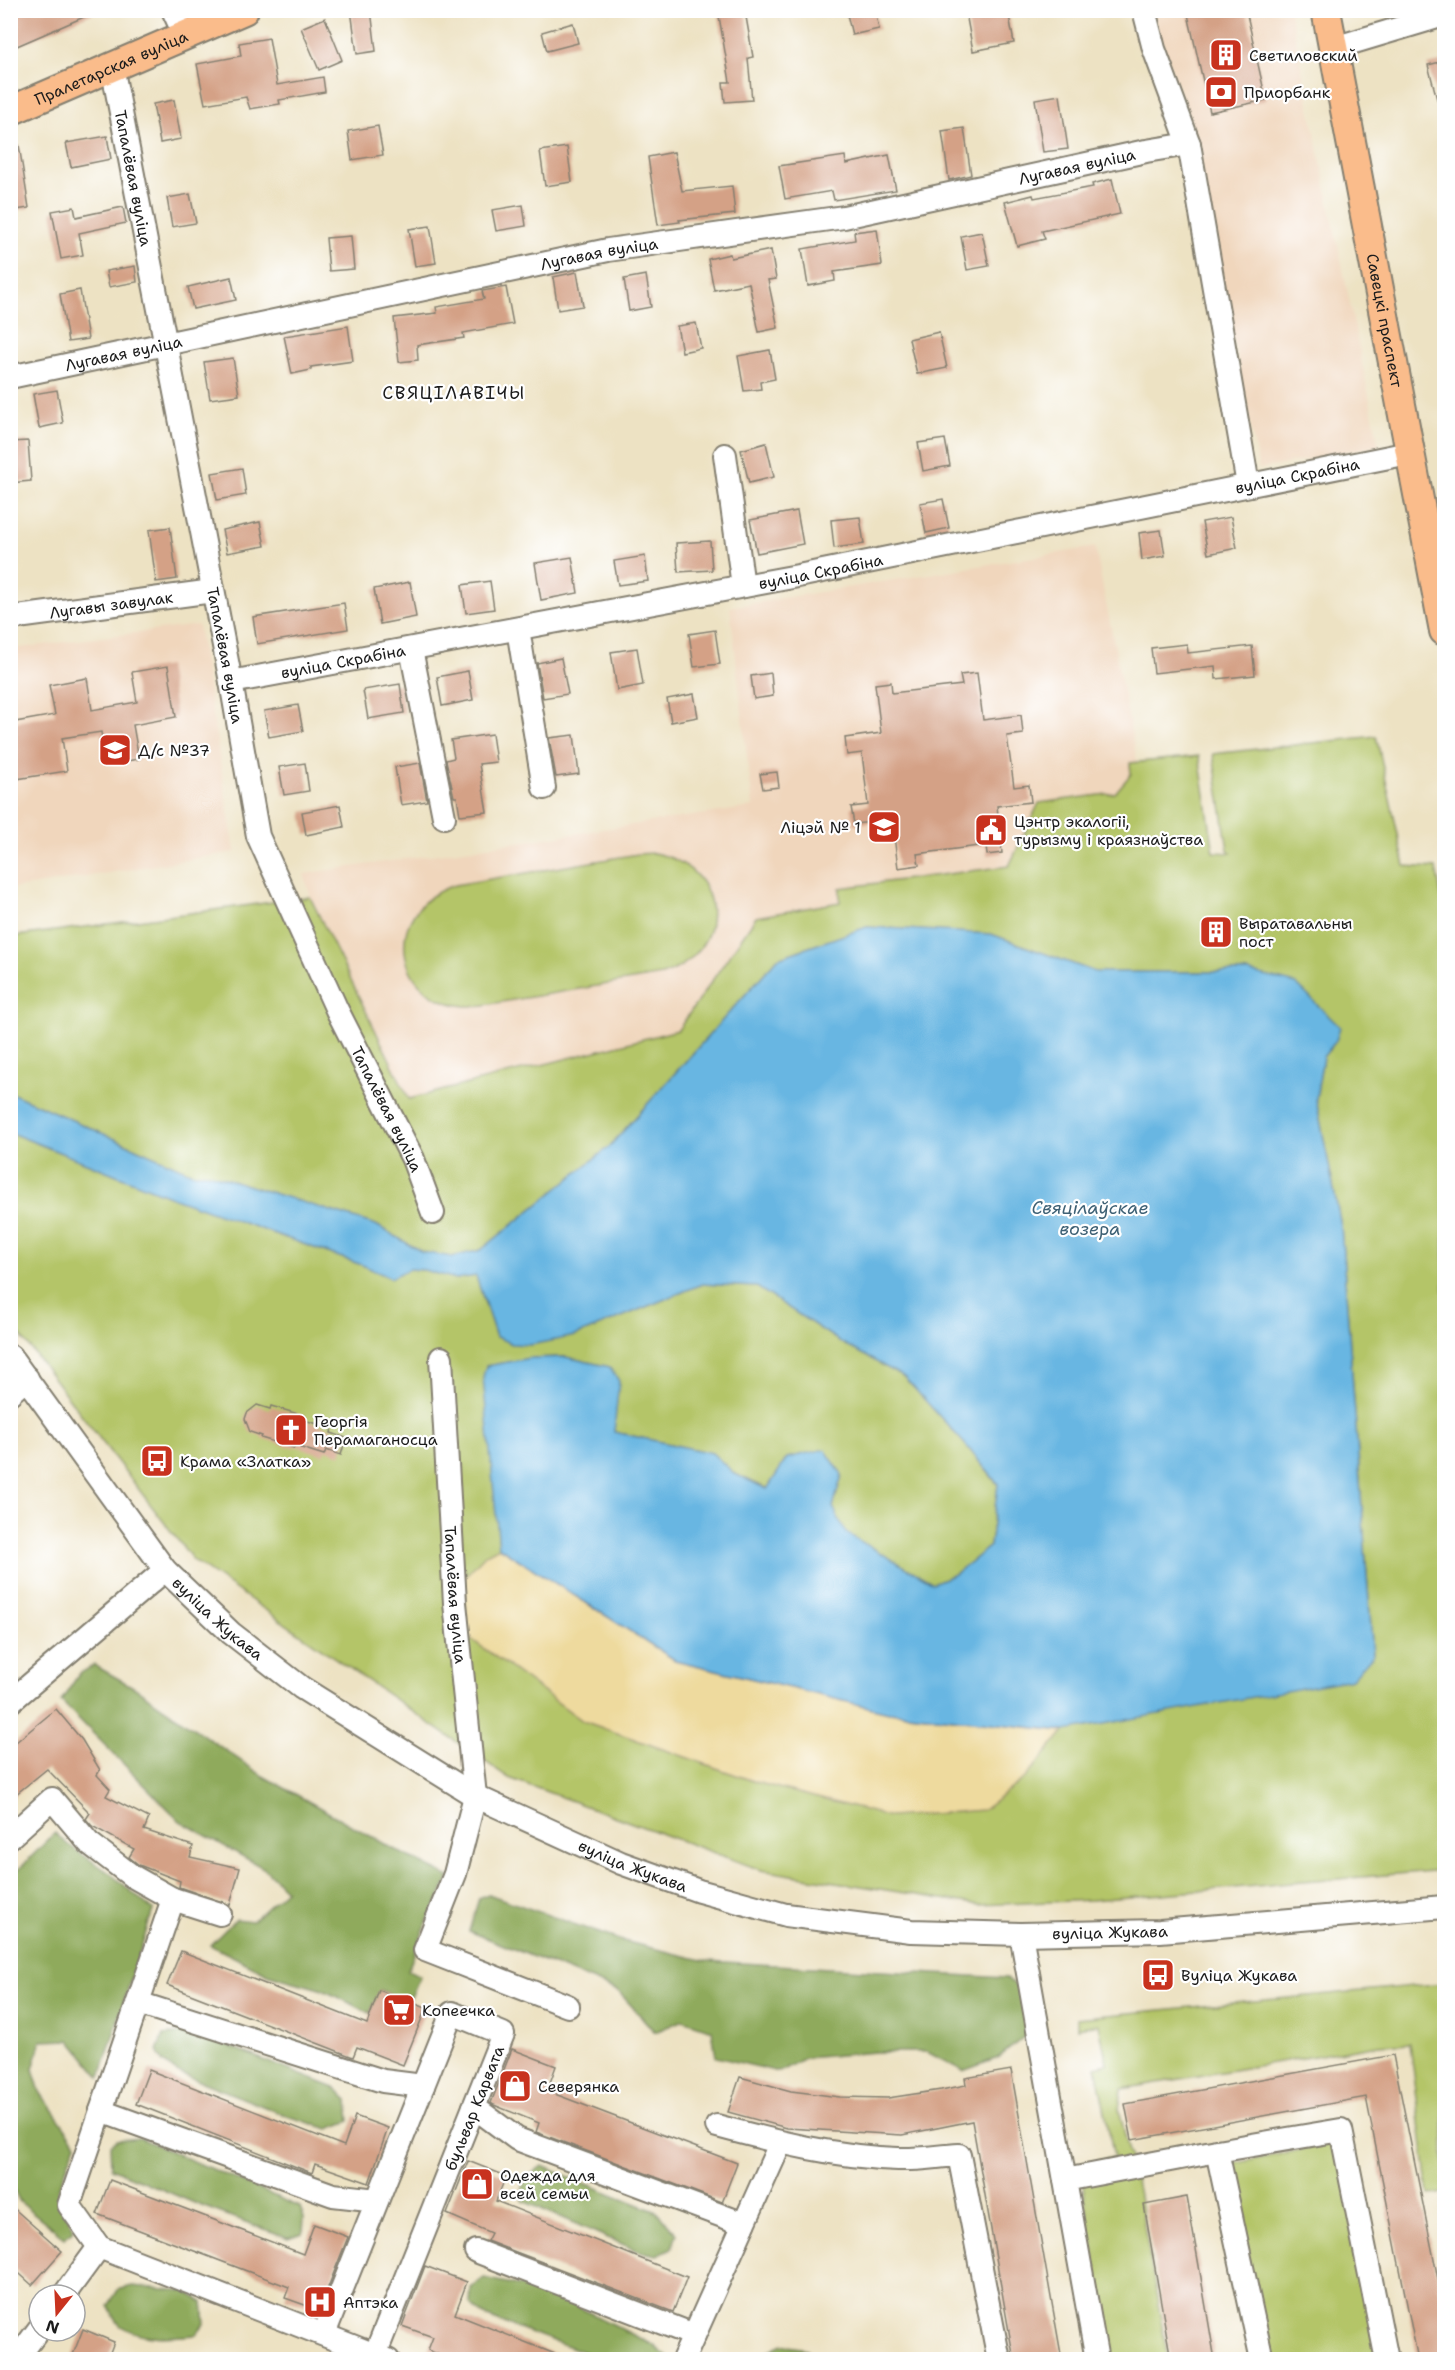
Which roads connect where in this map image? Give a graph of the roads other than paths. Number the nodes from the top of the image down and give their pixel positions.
1 (173, 10) edge
2 (244, 10) edge
3 (1144, 10) edge
4 (1326, 10) edge
5 (1444, 15) edge
6 (185, 36) junction
7 (1334, 48) junction
8 (112, 66) junction
9 (10, 111) edge
10 (1189, 144) junction
11 (165, 344) junction
12 (10, 377) edge
13 (1409, 453) junction
14 (725, 455) dead end
15 (1248, 485) junction
16 (743, 586) junction
17 (213, 591) junction
18 (10, 618) edge
19 (518, 629) junction
20 (1444, 631) edge
21 (411, 649) junction
22 (231, 682) junction
23 (544, 788) dead end
24 (444, 817) dead end
25 (433, 1213) dead end
26 (10, 1356) edge
27 (441, 1358) dead end
28 (27, 1378) junction
29 (10, 1393) edge
30 (165, 1570) junction
31 (10, 1702) edge
32 (474, 1796) junction
33 (10, 1837) edge
34 (173, 1899) junction
35 (1444, 1907) edge
36 (220, 1914) dead end
37 (1021, 1935) junction
38 (138, 2003) junction
39 (568, 2006) dead end
40 (423, 2086) junction
41 (474, 2106) junction
42 (101, 2111) junction
43 (717, 2126) dead end
44 (780, 2144) junction
45 (1217, 2151) junction
46 (1065, 2180) junction
47 (377, 2200) junction
48 (744, 2224) junction
49 (99, 2247) junction
50 (476, 2251) dead end
51 (73, 2283) edge
52 (324, 2334) junction
53 (694, 2336) junction
54 (29, 2343) edge
55 (382, 2357) edge
56 (16, 2360) edge
57 (683, 2360) edge
58 (999, 2360) edge
59 (1097, 2360) edge
60 (1262, 2360) edge
61 (1387, 2360) edge

1 - 6 street
2 - 6 main road, Пралетарская вуліца
3 - 10 street
4 - 7 main road, Савецкі праспект
5 - 7 street
6 - 8 main road, Пралетарская вуліца
7 - 13 main road, Савецкі праспект
8 - 9 main road, Пралетарская вуліца
8 - 11 street, Тапалёвая вуліца
10 - 11 street, Лугавая вуліца
10 - 15 street
11 - 12 street, Лугавая вуліца
11 - 17 street, Тапалёвая вуліца
13 - 15 street, вуліца Скрабіна
13 - 20 main road, Савецкі праспект
14 - 16 street
15 - 16 street, вуліца Скрабіна
16 - 19 street, вуліца Скрабіна
17 - 18 street, Лугавы завулак
17 - 22 street, Тапалёвая вуліца
19 - 21 street, вуліца Скрабіна
19 - 23 street
21 - 22 street, вуліца Скрабіна
21 - 24 street
22 - 25 street, Тапалёвая вуліца
26 - 28 street, вуліца Жукава
27 - 32 street, Тапалёвая вуліца
28 - 29 street
28 - 30 street, вуліца Жукава
30 - 31 street
30 - 32 street, вуліца Жукава
32 - 37 street, вуліца Жукава
32 - 39 street, Тапалёвая вуліца
33 - 34 street
34 - 36 street
34 - 38 street
35 - 37 street, вуліца Жукава
37 - 46 street
38 - 40 street
38 - 42 street
40 - 41 street, бульвар Карвата
40 - 47 street, бульвар Карвата
41 - 48 street
41 - 55 street, бульвар Карвата
42 - 47 street
42 - 49 street
43 - 44 street
44 - 48 street
44 - 58 street
45 - 46 street
45 - 60 street
45 - 61 street
46 - 59 street
47 - 52 street, бульвар Карвата
48 - 53 street
49 - 51 street
49 - 52 street
50 - 53 street
52 - 55 street
53 - 57 street
54 - 56 street

